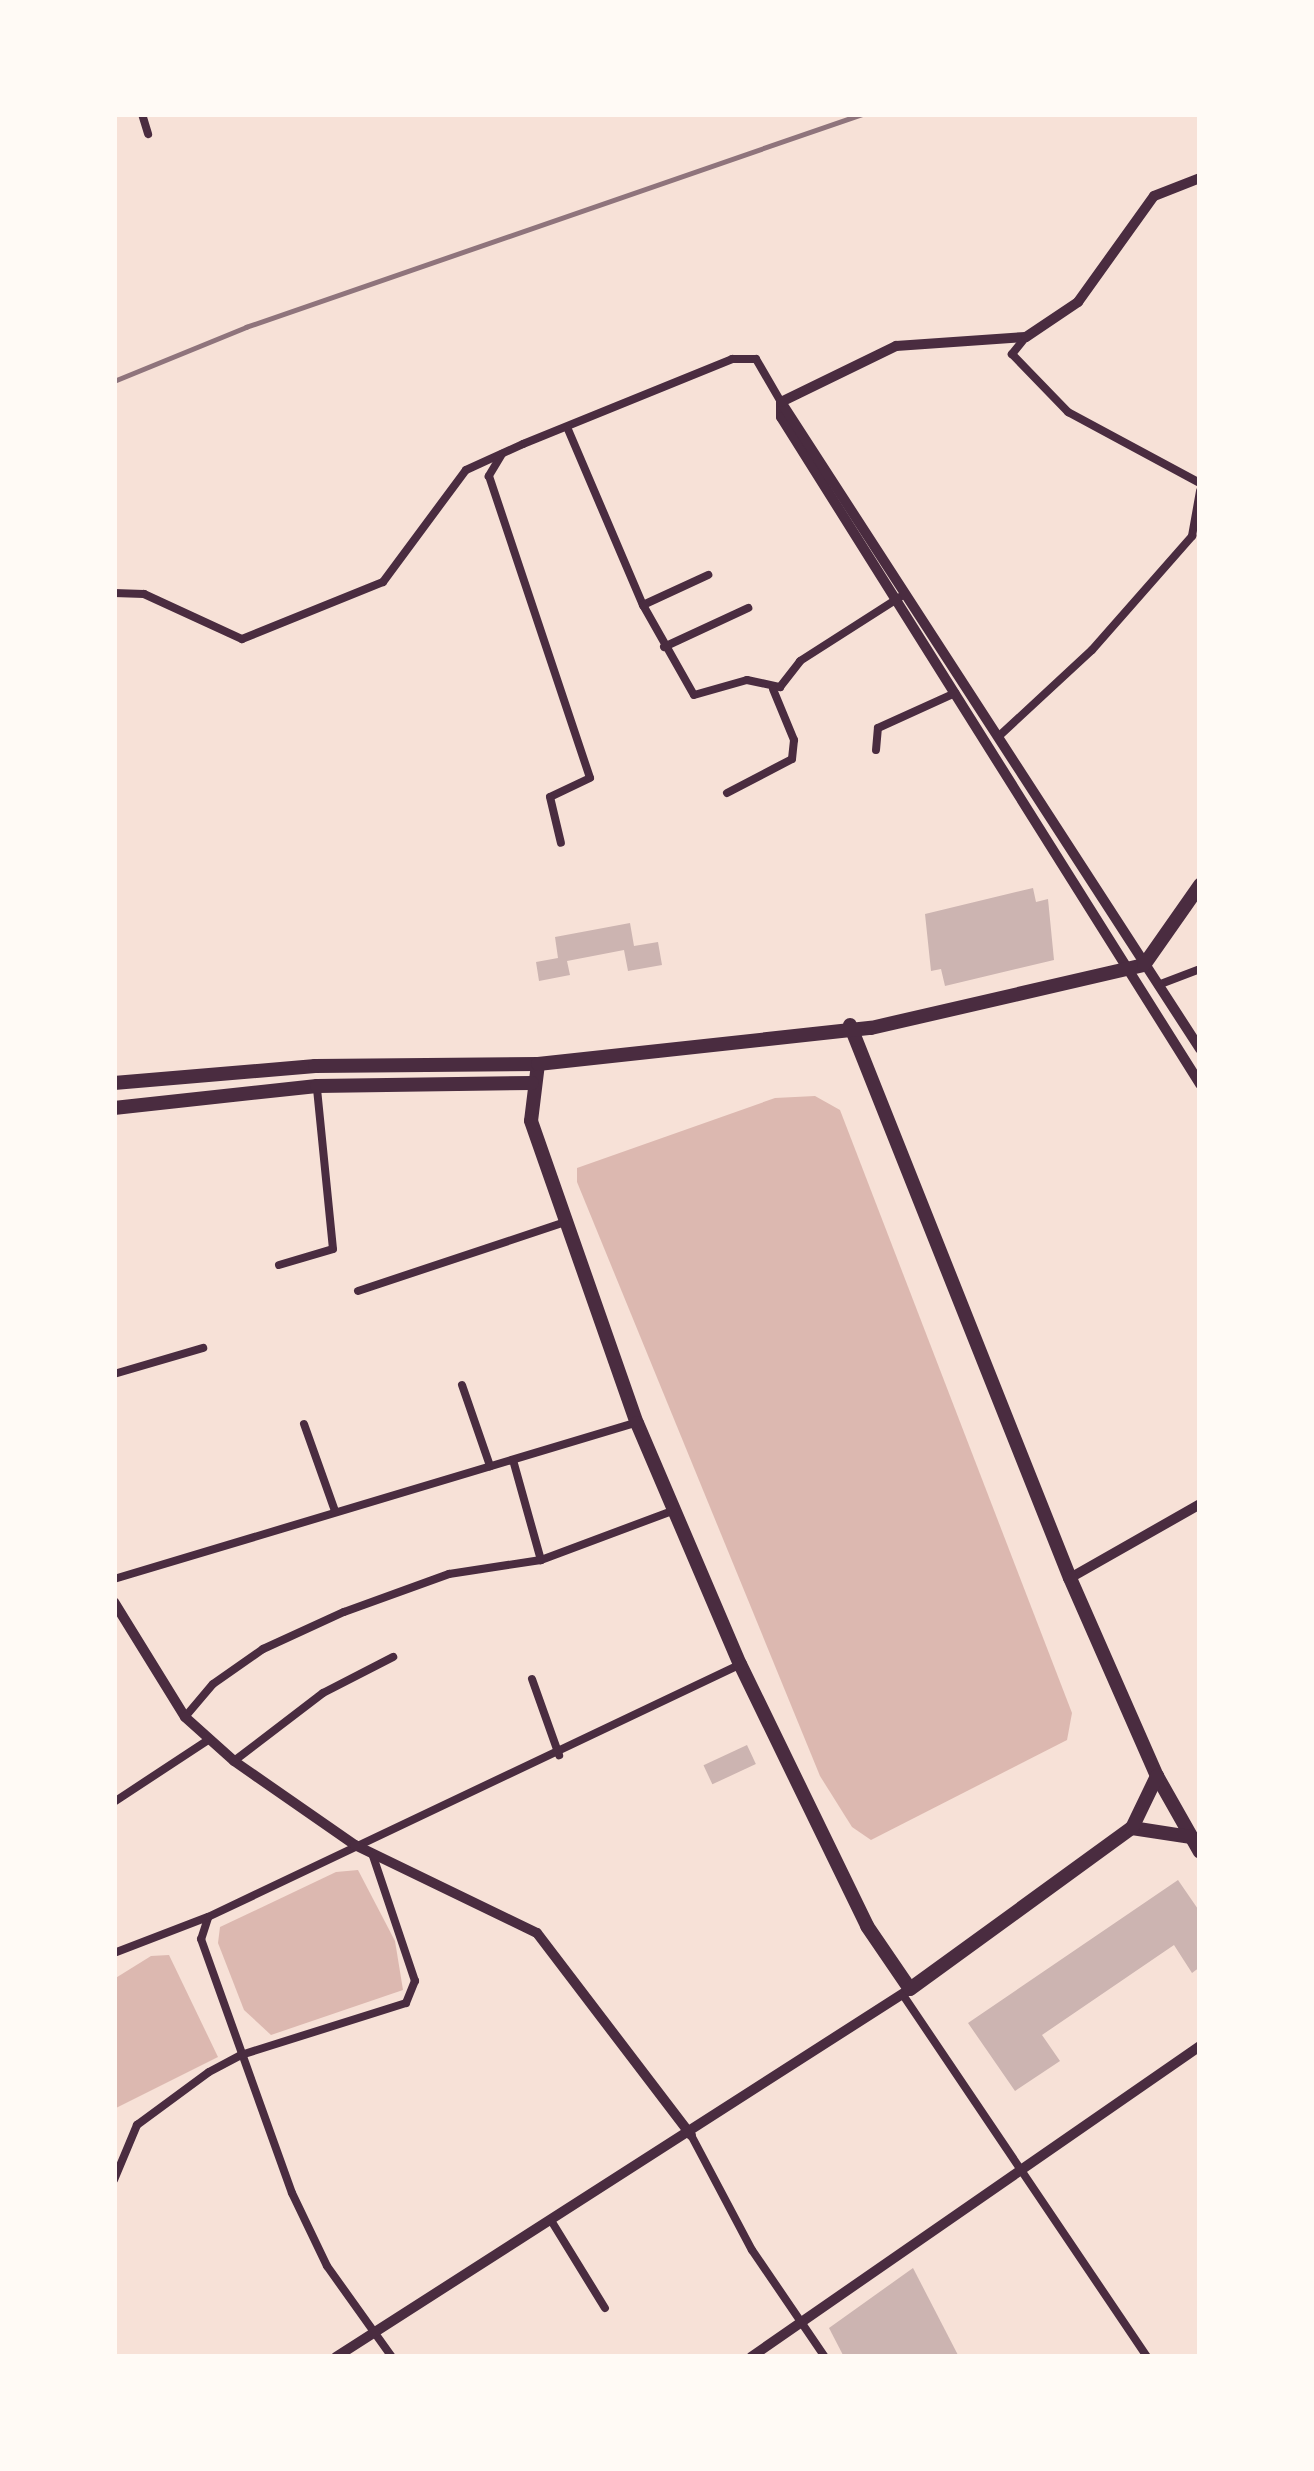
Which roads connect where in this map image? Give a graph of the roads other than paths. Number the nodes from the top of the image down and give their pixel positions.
1 (142, 114) edge
2 (148, 134) dead end
3 (1200, 178) edge
4 (1026, 337) junction
5 (781, 402) junction
6 (567, 427) junction
7 (503, 453) junction
8 (1200, 487) edge
9 (708, 575) dead end
10 (114, 593) edge
11 (902, 597) junction
12 (644, 605) junction
13 (748, 608) dead end
14 (664, 647) junction
15 (773, 689) junction
16 (955, 693) junction
17 (998, 737) junction
18 (876, 750) dead end
19 (727, 793) dead end
20 (561, 843) dead end
21 (1200, 885) edge
22 (1136, 967) junction
23 (1200, 969) edge
24 (1158, 985) junction
25 (853, 1032) junction
26 (1200, 1049) edge
27 (538, 1064) junction
28 (114, 1083) edge
29 (532, 1083) junction
30 (1200, 1084) edge
31 (317, 1087) junction
32 (114, 1108) edge
33 (563, 1222) junction
34 (279, 1265) dead end
35 (358, 1291) dead end
36 (202, 1348) dead end
37 (114, 1374) edge
38 (462, 1385) dead end
39 (637, 1423) junction
40 (304, 1424) dead end
41 (513, 1460) junction
42 (490, 1466) junction
43 (1200, 1504) edge
44 (335, 1511) junction
45 (672, 1511) junction
46 (541, 1560) junction
47 (1070, 1578) junction
48 (114, 1580) edge
49 (114, 1603) edge
50 (392, 1657) dead end
51 (740, 1664) junction
52 (532, 1679) dead end
53 (185, 1717) junction
54 (208, 1740) junction
55 (560, 1755) junction
56 (234, 1761) junction
57 (1156, 1776) junction
58 (114, 1802) edge
59 (1132, 1828) junction
60 (1191, 1837) junction
61 (355, 1844) junction
62 (1200, 1852) edge
63 (372, 1853) junction
64 (208, 1917) junction
65 (178, 1930) junction
66 (201, 1939) junction
67 (114, 1953) edge
68 (906, 1992) junction
69 (1200, 2046) edge
70 (241, 2055) junction
71 (691, 2135) junction
72 (1023, 2171) junction
73 (114, 2180) edge
74 (552, 2222) junction
75 (605, 2308) dead end
76 (803, 2324) junction
77 (375, 2331) junction
78 (336, 2357) edge
79 (392, 2357) edge
80 (752, 2357) edge
81 (825, 2357) edge
82 (1148, 2357) edge

1 - 2 street
3 - 4 street
4 - 5 street
4 - 8 street
5 - 6 street
5 - 11 street
6 - 7 street
6 - 12 street
7 - 10 street
7 - 20 street
8 - 17 street
9 - 12 street
11 - 15 street
11 - 16 street
11 - 17 street
12 - 14 street
13 - 14 street
14 - 15 street
15 - 19 street
16 - 18 street
16 - 22 street
17 - 22 street
21 - 22 main road
22 - 24 street
22 - 25 main road
22 - 30 street
23 - 24 street
24 - 26 street
25 - 27 main road
25 - 47 main road
27 - 28 main road
27 - 29 main road
29 - 31 main road
29 - 33 main road
31 - 32 main road
31 - 34 street
33 - 35 street
33 - 39 main road
36 - 37 street
38 - 42 street
39 - 41 street
39 - 45 main road
40 - 44 street
41 - 42 street
41 - 46 street
42 - 44 street
43 - 47 street
44 - 48 street
45 - 46 street
45 - 51 main road
46 - 53 street
47 - 57 main road
49 - 53 street
50 - 56 street
51 - 55 street
51 - 68 main road
52 - 55 street
53 - 54 street
54 - 56 street
54 - 58 street
55 - 61 street
56 - 61 street
57 - 59 main road
57 - 60 main road
59 - 60 main road
59 - 68 main road
60 - 62 main road
61 - 63 street
61 - 64 street
63 - 70 street
63 - 71 street
64 - 65 street
64 - 66 street
65 - 66 street
65 - 67 street
66 - 70 street
68 - 71 street
68 - 72 street
69 - 72 street
70 - 73 street
70 - 77 street
71 - 74 street
71 - 76 street
72 - 76 street
72 - 82 street
74 - 75 street
74 - 77 street
76 - 80 street
76 - 81 street
77 - 78 street
77 - 79 street

